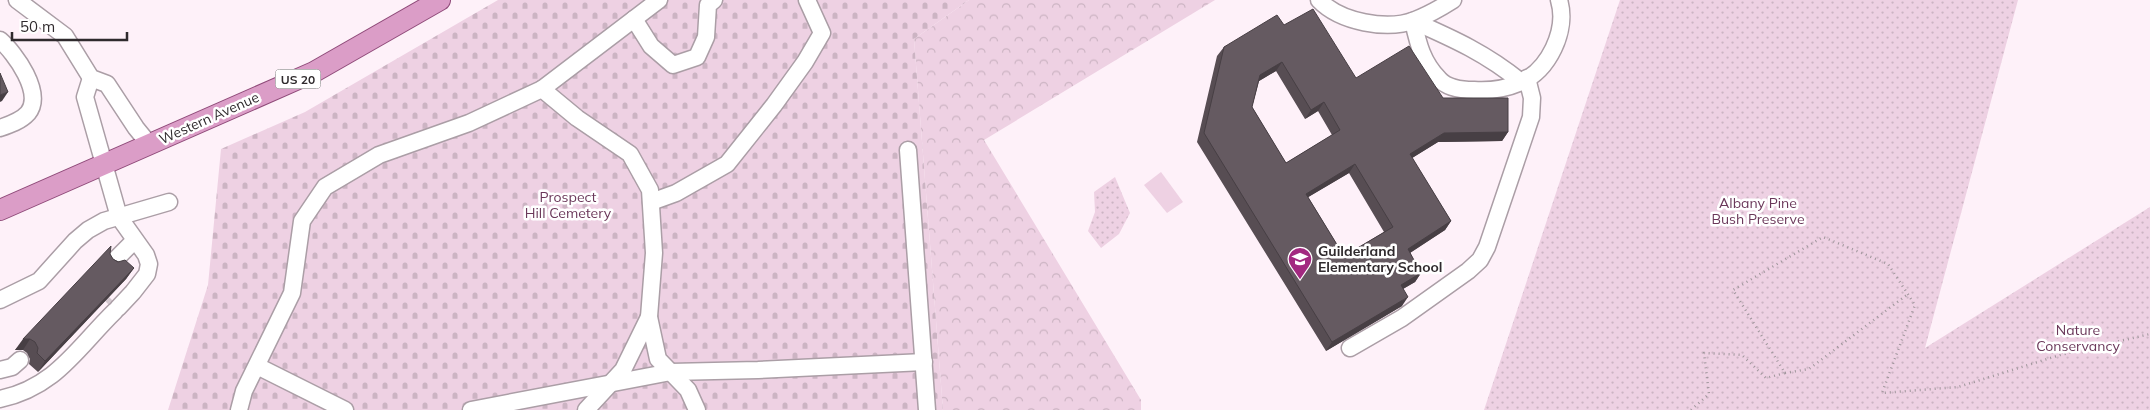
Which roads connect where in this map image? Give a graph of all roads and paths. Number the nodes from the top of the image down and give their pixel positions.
1 (17, 0) edge
2 (440, 0) edge
3 (659, 0) edge
4 (714, 0) edge
5 (807, 0) edge
6 (1319, 0) edge
7 (1453, 0) edge
8 (1559, 0) edge
9 (634, 19) junction
10 (1414, 21) junction
11 (0, 40) edge
12 (91, 78) junction
13 (1524, 80) junction
14 (542, 89) junction
15 (0, 128) edge
16 (149, 144) junction
17 (908, 150) dead end
18 (105, 164) junction
19 (169, 202) dead end
20 (650, 202) junction
21 (0, 210) edge
22 (120, 217) junction
23 (134, 241) junction
24 (112, 262) edge
25 (1908, 294) junction
26 (0, 300) edge
27 (649, 317) junction
28 (2150, 334) edge
29 (1350, 348) dead end
30 (20, 360) dead end
31 (924, 362) junction
32 (257, 366) junction
33 (0, 370) edge
34 (671, 372) junction
35 (1785, 374) junction
36 (611, 383) junction
37 (0, 400) edge
38 (595, 406) edge
39 (239, 410) edge
40 (345, 410) edge
41 (470, 410) edge
42 (697, 410) edge
43 (927, 410) edge
44 (1692, 410) edge

1 - 12 street
2 - 16 main road, Western Avenue / US 20
3 - 9 street
4 - 9 street
5 - 20 street
6 - 10 street
7 - 10 street
8 - 13 street
9 - 14 street
10 - 13 street
10 - 13 street
11 - 15 street
12 - 16 street
12 - 18 street
13 - 29 street
14 - 20 street
14 - 32 street
16 - 18 main road, Western Avenue / US 20
17 - 31 street
18 - 21 main road, Western Avenue / US 20
18 - 22 street
19 - 22 street
20 - 27 street
22 - 23 street
22 - 26 street
23 - 24 street
23 - 37 street
25 - 28 path
25 - 35 path
25 - 35 path
27 - 34 street
27 - 36 street
30 - 33 street
31 - 34 street
31 - 43 street
32 - 39 street
32 - 40 street
34 - 36 street
34 - 42 street
35 - 44 path
36 - 38 street
36 - 41 street

